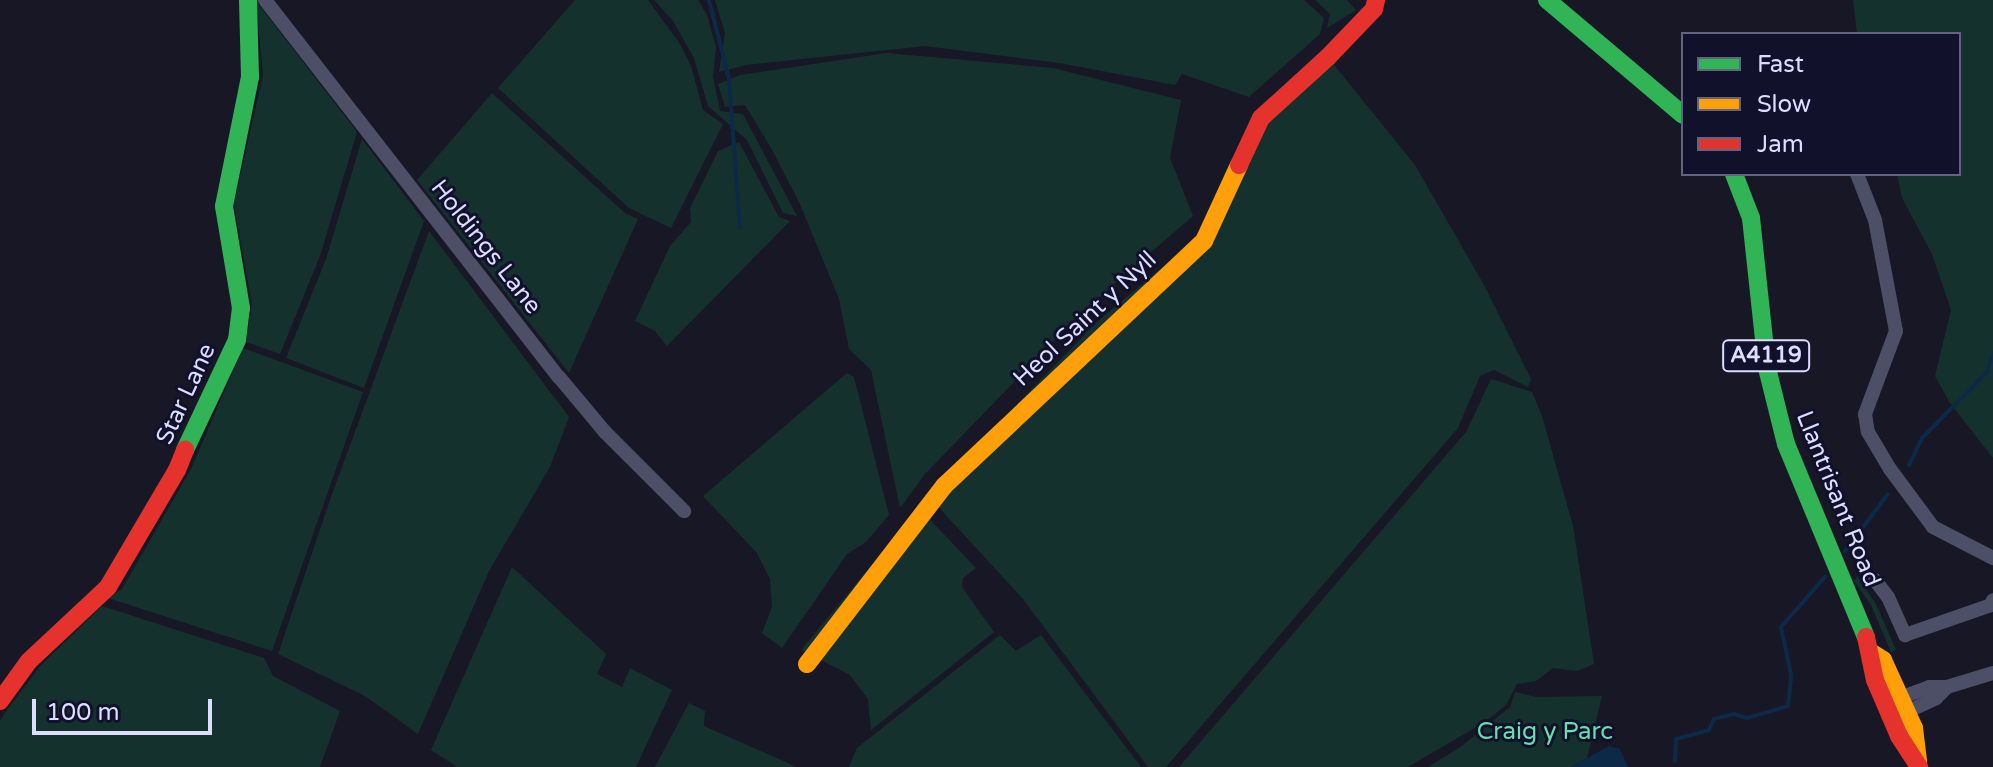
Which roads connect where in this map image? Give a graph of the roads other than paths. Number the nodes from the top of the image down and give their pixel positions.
1 (248, 0) edge
2 (265, 0) edge
3 (1376, 0) edge
4 (1547, 0) edge
5 (1681, 113) edge
6 (1735, 176) edge
7 (1858, 176) edge
8 (684, 511) dead end
9 (1993, 558) edge
10 (1875, 580) dead end
11 (1993, 600) edge
12 (807, 664) dead end
13 (1993, 673) edge
14 (0, 701) edge
15 (1896, 708) junction
16 (1918, 766) edge

1 - 14 street, Star Lane
2 - 8 street, Holdings Lane
3 - 12 street, Heol Saint y Nyll
4 - 5 street
6 - 15 street, Llantrisant Road / A4119
7 - 9 street
10 - 11 street
13 - 15 street
15 - 16 street, Llantrisant Road / A4119

